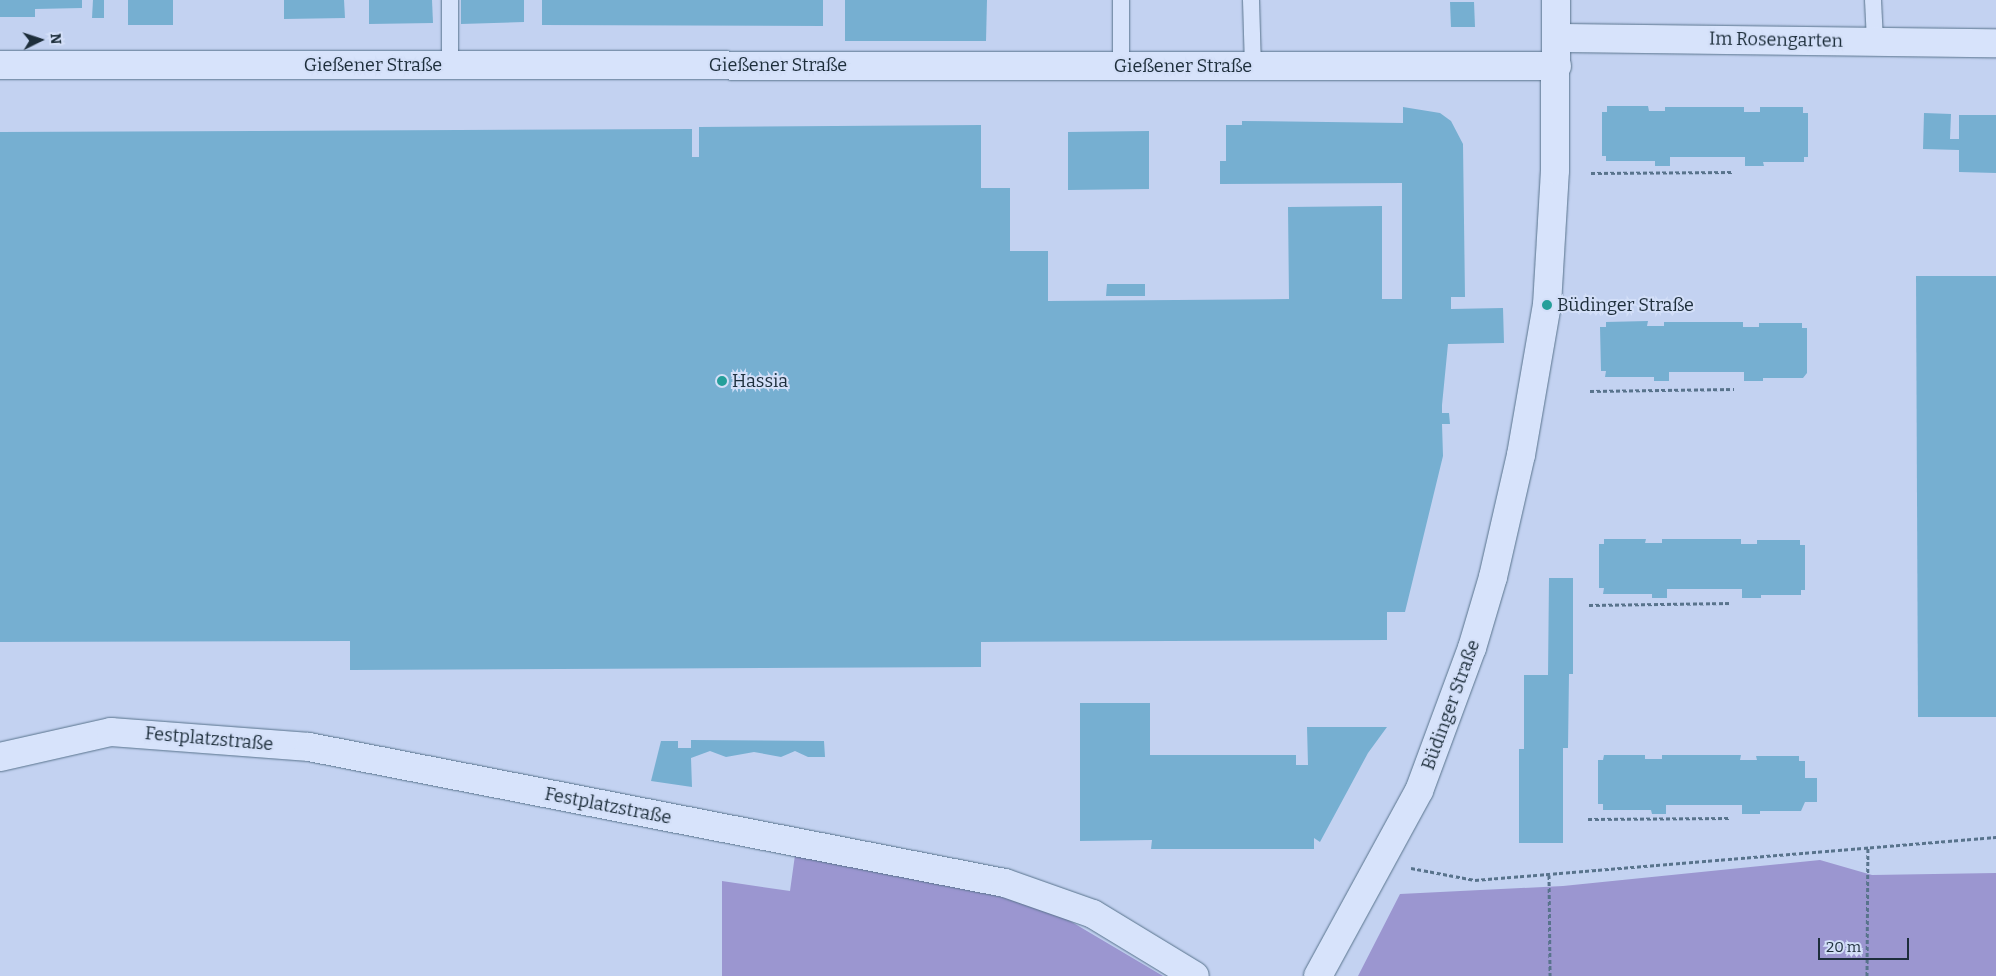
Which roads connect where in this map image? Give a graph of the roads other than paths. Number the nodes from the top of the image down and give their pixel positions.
1 (450, 0) edge
2 (1121, 0) edge
3 (1251, 0) edge
4 (1556, 0) edge
5 (1873, 0) edge
6 (1556, 38) junction
7 (1875, 41) junction
8 (1996, 43) edge
9 (0, 65) edge
10 (450, 65) junction
11 (1121, 66) junction
12 (1253, 66) junction
13 (1557, 66) junction
14 (0, 757) edge
15 (1195, 976) edge
16 (1318, 976) edge

1 - 10 lane
2 - 11 lane
3 - 12 lane
4 - 6 street, Büdinger Straße
5 - 7 lane
6 - 7 street, Im Rosengarten
6 - 13 street, Büdinger Straße
7 - 8 street, Im Rosengarten
9 - 10 street, Gießener Straße
10 - 11 street, Gießener Straße
11 - 12 street, Gießener Straße
12 - 13 street, Gießener Straße
13 - 16 street, Büdinger Straße
14 - 15 street, Festplatzstraße

